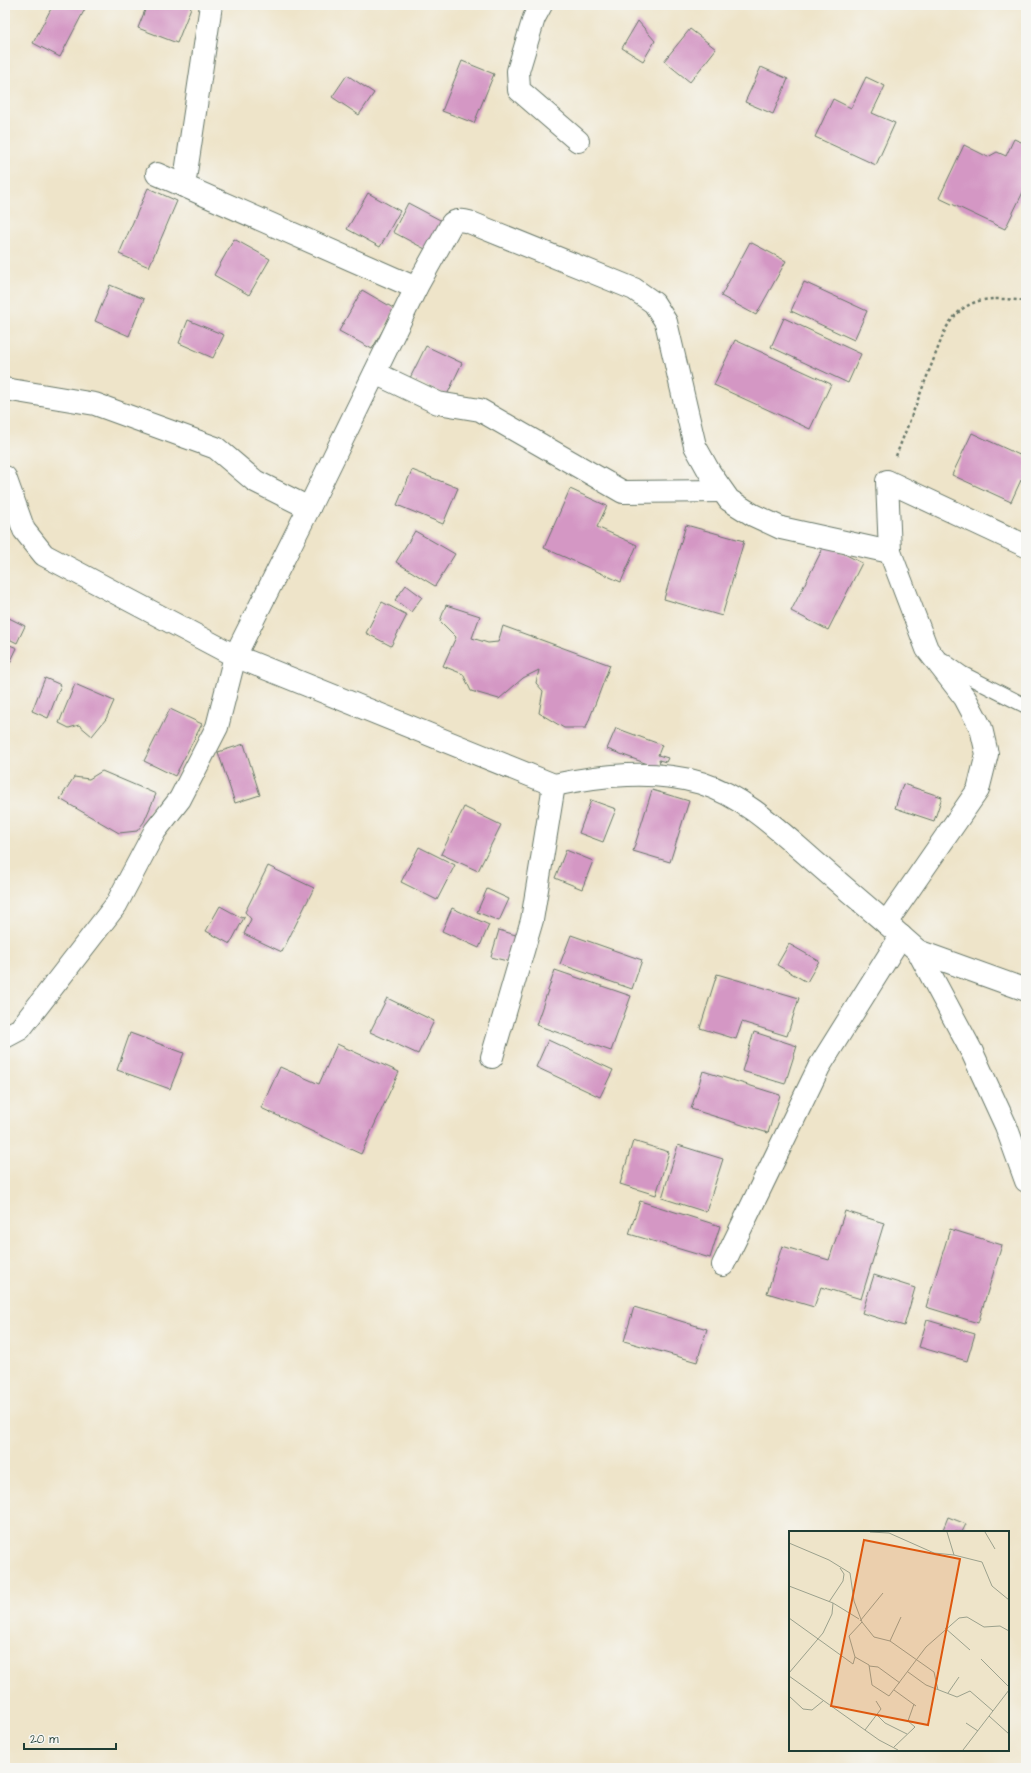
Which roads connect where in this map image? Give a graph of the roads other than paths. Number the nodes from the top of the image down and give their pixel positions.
1 (211, 5) edge
2 (541, 5) edge
3 (578, 141) dead end
4 (157, 174) dead end
5 (184, 186) junction
6 (416, 288) junction
7 (375, 372) junction
8 (5, 389) edge
9 (5, 477) edge
10 (722, 491) junction
11 (309, 508) junction
12 (1026, 546) edge
13 (890, 552) junction
14 (927, 649) junction
15 (235, 656) junction
16 (1026, 706) edge
17 (554, 785) junction
18 (894, 930) junction
19 (918, 951) junction
20 (1026, 990) edge
21 (10, 1029) edge
22 (492, 1057) dead end
23 (1026, 1181) edge
24 (723, 1265) dead end

1 - 5 street
2 - 3 street
4 - 5 street
5 - 6 street
6 - 7 street
6 - 10 street
7 - 10 street
7 - 11 street
8 - 11 street
9 - 15 street
10 - 13 street
11 - 15 street
12 - 13 street
13 - 14 street
14 - 16 lane
14 - 18 street
15 - 17 street
15 - 21 street
17 - 18 street
17 - 22 street
18 - 19 street
18 - 24 street
19 - 20 street
19 - 23 street

